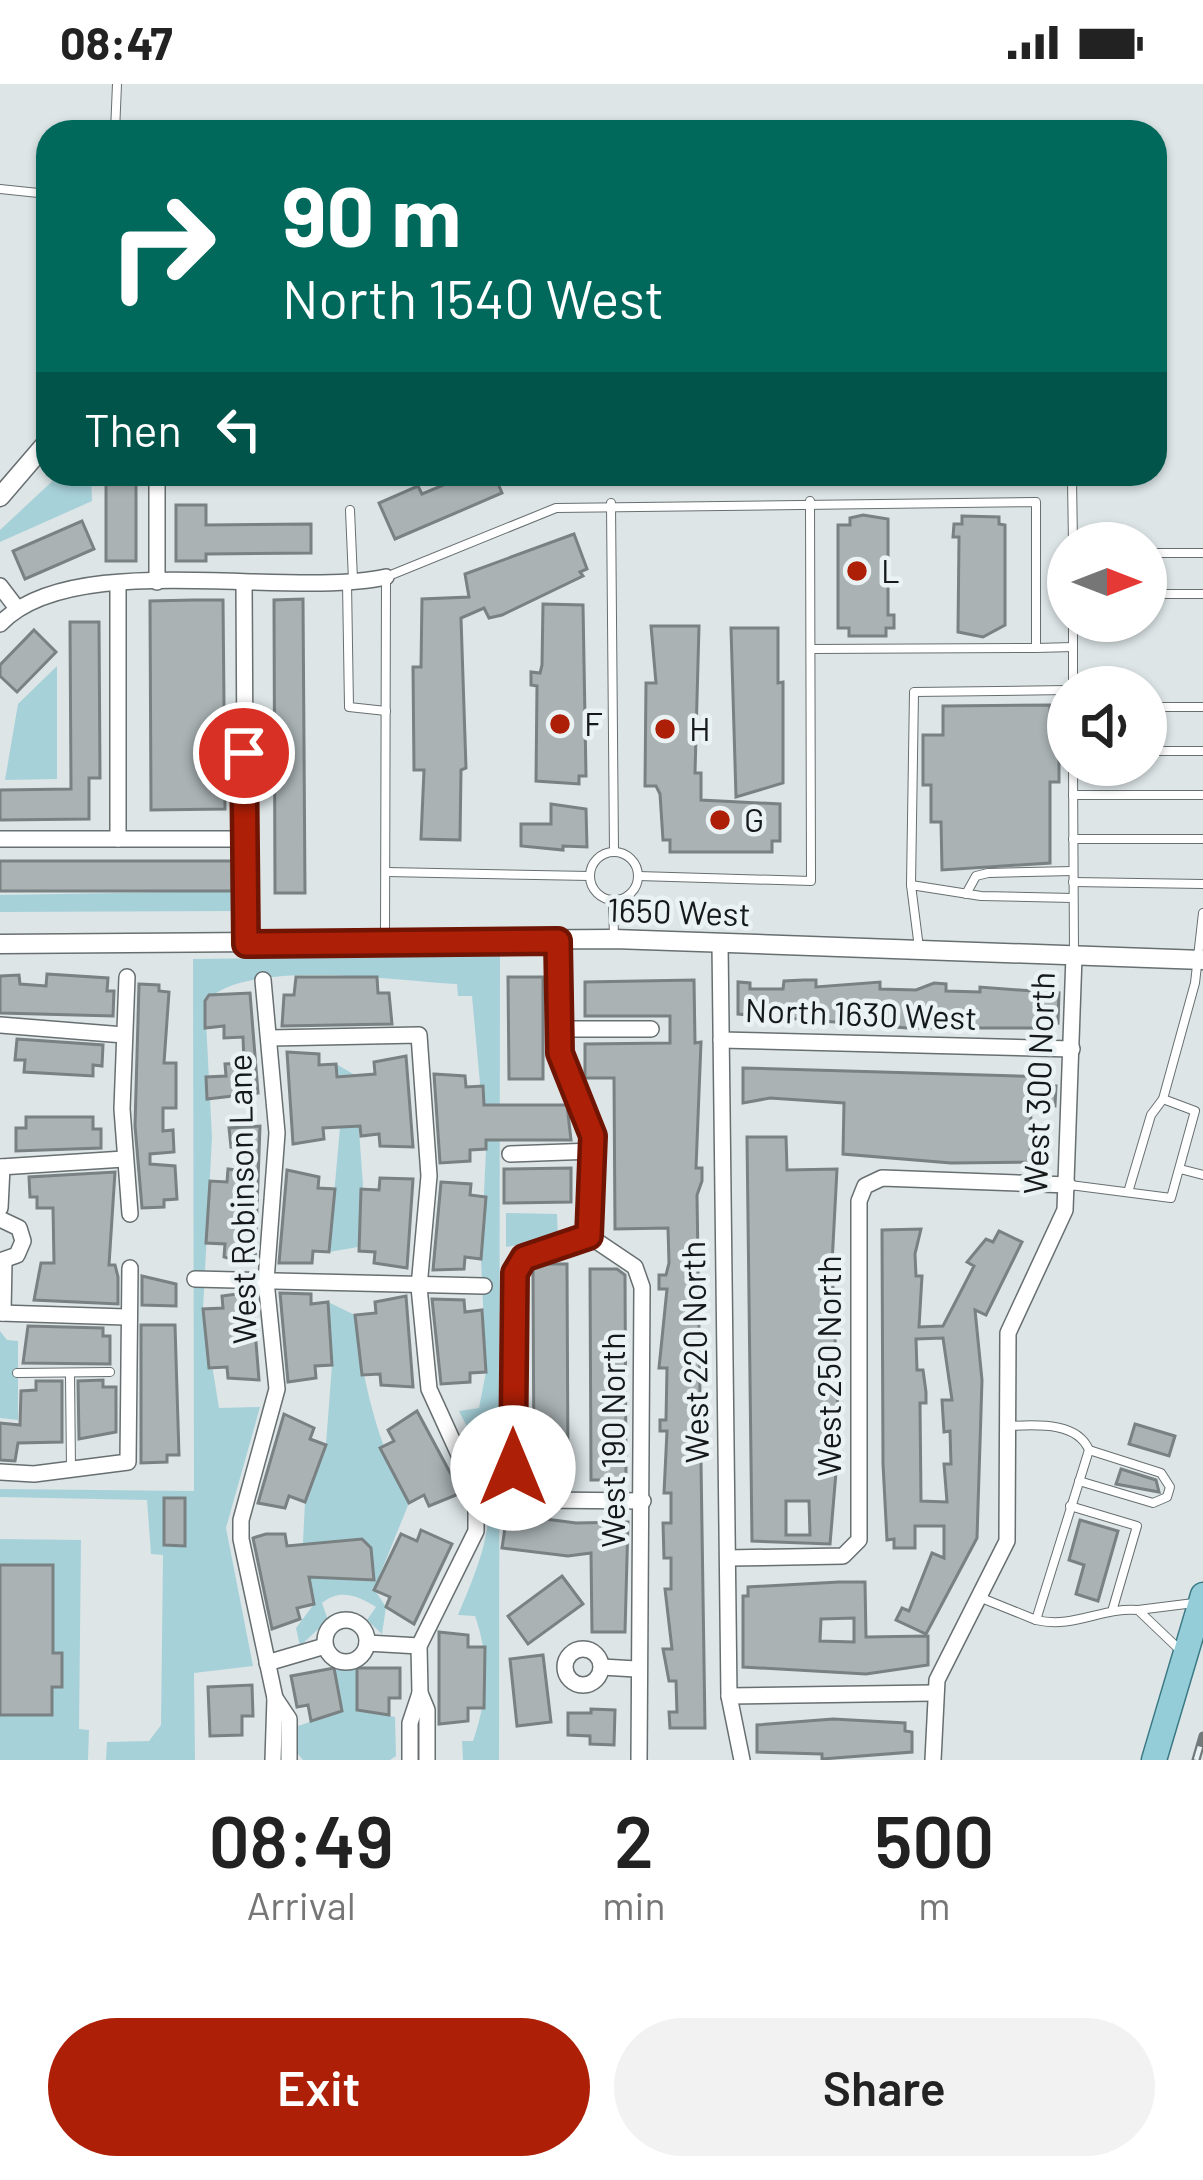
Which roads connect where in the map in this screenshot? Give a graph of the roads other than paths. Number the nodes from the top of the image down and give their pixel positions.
1 (117, 84) edge
2 (116, 120) edge
3 (0, 189) edge
4 (36, 193) edge
5 (36, 455) edge
6 (157, 486) edge
7 (1072, 486) edge
8 (0, 497) edge
9 (810, 502) junction
10 (610, 503) junction
11 (350, 510) dead end
12 (1073, 522) edge
13 (1167, 553) edge
14 (1203, 553) edge
15 (386, 578) junction
16 (157, 582) junction
17 (350, 582) junction
18 (244, 583) junction
19 (126, 584) junction
20 (0, 586) edge
21 (1167, 594) edge
22 (1203, 594) edge
23 (16, 608) junction
24 (0, 624) edge
25 (1073, 642) edge
26 (1073, 647) junction
27 (1036, 648) junction
28 (811, 649) junction
29 (1072, 666) edge
30 (1047, 689) edge
31 (1167, 707) edge
32 (1203, 707) edge
33 (386, 712) junction
34 (1167, 751) edge
35 (1203, 751) edge
36 (1073, 786) edge
37 (1073, 795) junction
38 (1203, 795) edge
39 (244, 838) junction
40 (0, 839) edge
41 (118, 839) junction
42 (1073, 839) junction
43 (1203, 839) edge
44 (614, 852) junction
45 (387, 872) junction
46 (638, 875) junction
47 (590, 876) junction
48 (1073, 877) junction
49 (1203, 884) edge
50 (911, 885) junction
51 (966, 894) junction
52 (1073, 898) junction
53 (613, 900) junction
54 (1203, 913) edge
55 (614, 939) junction
56 (385, 940) junction
57 (558, 941) junction
58 (720, 943) junction
59 (0, 944) edge
60 (246, 944) junction
61 (919, 950) junction
62 (1074, 956) junction
63 (1200, 960) edge
64 (127, 976) dead end
65 (263, 980) dead end
66 (0, 1025) edge
67 (557, 1029) junction
68 (651, 1029) dead end
69 (124, 1035) junction
70 (270, 1038) junction
71 (721, 1040) junction
72 (1072, 1049) junction
73 (1163, 1100) junction
74 (1199, 1111) edge
75 (594, 1151) junction
76 (510, 1154) dead end
77 (124, 1159) junction
78 (1, 1167) edge
79 (1180, 1168) junction
80 (1203, 1175) edge
81 (1068, 1185) junction
82 (1129, 1189) junction
83 (0, 1208) edge
84 (130, 1214) dead end
85 (0, 1219) edge
86 (589, 1236) junction
87 (2, 1262) edge
88 (130, 1268) dead end
89 (195, 1279) dead end
90 (266, 1281) junction
91 (484, 1286) dead end
92 (419, 1287) junction
93 (2, 1313) edge
94 (126, 1317) junction
95 (110, 1372) dead end
96 (17, 1373) dead end
97 (70, 1374) junction
98 (1008, 1426) junction
99 (1089, 1450) junction
100 (71, 1470) junction
101 (0, 1472) edge
102 (1079, 1481) junction
103 (643, 1501) junction
104 (1070, 1506) junction
105 (728, 1558) junction
106 (979, 1597) junction
107 (1202, 1598) edge
108 (1113, 1608) junction
109 (1138, 1610) junction
110 (1036, 1620) junction
111 (367, 1643) junction
112 (325, 1646) junction
113 (419, 1646) junction
114 (1185, 1655) junction
115 (267, 1664) junction
116 (602, 1667) dead end
117 (636, 1669) junction
118 (420, 1693) junction
119 (933, 1694) junction
120 (729, 1696) junction
121 (275, 1698) junction
122 (274, 1760) edge
123 (289, 1760) edge
124 (410, 1760) edge
125 (428, 1760) edge
126 (639, 1760) edge
127 (742, 1760) edge
128 (933, 1760) edge
129 (1154, 1760) edge

1 - 2 lane
3 - 4 lane
5 - 8 street
6 - 16 street
7 - 12 lane
9 - 10 lane
9 - 27 lane
9 - 28 lane
10 - 15 lane
10 - 44 lane
11 - 17 lane
13 - 14 lane
15 - 17 street
15 - 33 lane
16 - 18 street
16 - 19 street
17 - 18 street
17 - 33 lane
18 - 39 street
19 - 23 street
19 - 41 street
20 - 23 street
21 - 22 lane
23 - 24 street
25 - 26 lane
26 - 27 lane
26 - 29 lane
27 - 28 lane
28 - 46 lane
30 - 50 lane
31 - 32 lane
33 - 45 lane
34 - 35 lane
36 - 37 lane
37 - 38 lane
37 - 42 lane
39 - 41 street
39 - 60 street
40 - 41 street
42 - 43 lane
42 - 48 lane
44 - 46 lane
44 - 47 lane
45 - 47 lane
45 - 56 lane
46 - 53 lane
47 - 53 lane
48 - 49 lane
48 - 51 lane
48 - 52 lane
50 - 51 lane
50 - 61 lane
51 - 52 lane
52 - 62 lane
53 - 55 lane
54 - 63 lane
55 - 57 street, 1650 West
55 - 58 street, 1650 West
56 - 57 street, 1650 West
56 - 60 street, 1650 West
57 - 67 street
58 - 61 street, 1650 West
58 - 71 street, West 220 North
59 - 60 street, 1650 West
61 - 62 street, 1650 West
62 - 63 street, 1650 West
62 - 72 street, West 300 North
63 - 73 lane
64 - 69 street
65 - 70 street, West Robinson Lane
66 - 69 street
67 - 68 street
67 - 75 street
69 - 77 street
70 - 90 street, West Robinson Lane
70 - 92 street
71 - 72 street, North 1630 West
71 - 105 street, West 220 North
72 - 81 street, West 300 North
73 - 74 lane
73 - 82 lane
74 - 79 lane
75 - 76 street
75 - 86 street
77 - 78 street
77 - 84 street
78 - 83 street
79 - 80 lane
79 - 82 lane
81 - 82 lane
81 - 98 street, West 300 North
81 - 105 street, West 250 North
85 - 87 street
86 - 103 street, West 190 North
86 - 103 street
87 - 93 street
88 - 94 street
89 - 90 street
90 - 92 street
90 - 115 street, West Robinson Lane
91 - 92 street
92 - 113 street
93 - 94 street
94 - 100 street
95 - 97 lane
96 - 97 lane
97 - 100 lane
98 - 99 lane
98 - 106 street, West 300 North
99 - 102 lane
99 - 102 lane
100 - 101 street
102 - 104 lane
103 - 117 street, West 190 North
104 - 108 lane
104 - 110 lane
105 - 120 street, West 220 North
106 - 110 lane
106 - 119 street, West 300 North
107 - 109 lane
107 - 114 main road
108 - 109 lane
108 - 110 lane
109 - 114 lane
111 - 112 street
111 - 112 street
111 - 113 street
112 - 115 street
113 - 118 street
114 - 129 main road
115 - 121 street, West Robinson Lane
116 - 117 street
117 - 126 street, West 190 North
118 - 124 street
118 - 125 street
119 - 120 street
119 - 128 street, West 300 North
120 - 127 street, West 220 North
121 - 122 street, West Robinson Lane
121 - 123 street, West Robinson Lane

